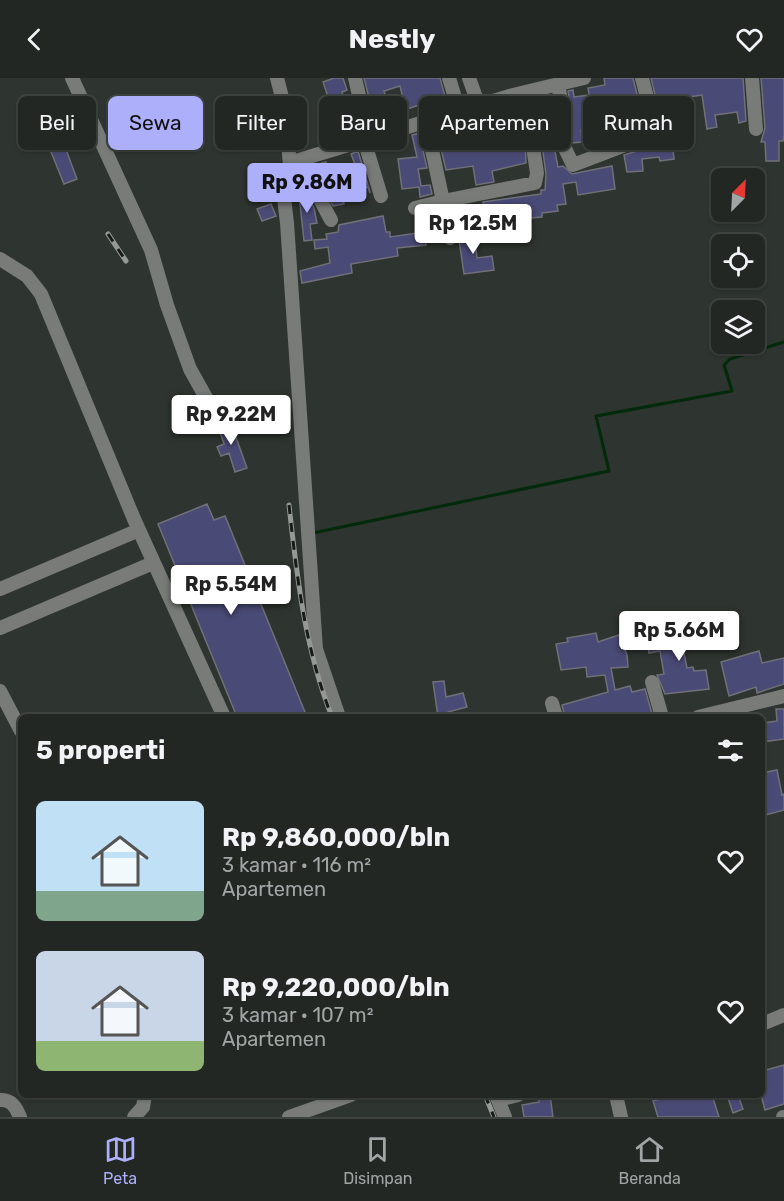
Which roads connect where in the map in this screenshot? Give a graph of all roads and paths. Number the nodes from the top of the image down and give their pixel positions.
1 (72, 78) edge
2 (277, 78) edge
3 (355, 78) edge
4 (449, 78) edge
5 (470, 78) edge
6 (584, 78) edge
7 (642, 78) edge
8 (752, 78) edge
9 (558, 84) junction
10 (358, 96) edge
11 (454, 96) edge
12 (475, 96) edge
13 (514, 96) edge
14 (560, 96) edge
15 (756, 129) dead end
16 (335, 150) edge
17 (370, 150) edge
18 (432, 150) edge
19 (533, 150) edge
20 (566, 150) edge
21 (294, 163) junction
22 (381, 196) dead end
23 (443, 201) junction
24 (415, 208) dead end
25 (331, 220) dead end
26 (450, 238) dead end
27 (0, 259) edge
28 (237, 421) dead end
29 (139, 530) junction
30 (153, 563) junction
31 (0, 589) edge
32 (0, 628) edge
33 (652, 682) dead end
34 (0, 691) edge
35 (784, 696) edge
36 (552, 703) dead end
37 (223, 714) edge
38 (338, 714) edge
39 (555, 714) edge
40 (661, 714) edge
41 (713, 714) edge
42 (18, 725) edge
43 (784, 1015) edge
44 (765, 1023) edge
45 (144, 1098) edge
46 (343, 1098) edge
47 (497, 1098) edge
48 (617, 1098) edge
49 (0, 1100) edge
50 (20, 1117) edge
51 (134, 1117) edge
52 (290, 1117) edge
53 (505, 1117) edge
54 (621, 1117) edge

1 - 28 street
2 - 21 street
3 - 10 street
4 - 11 street
5 - 12 street
6 - 9 street
7 - 20 street
8 - 15 street
9 - 13 street
9 - 14 street
16 - 21 street
17 - 22 street
18 - 23 street
19 - 23 street
21 - 25 street
21 - 38 street
23 - 24 street
23 - 26 street
27 - 29 street
29 - 30 street
29 - 31 street
30 - 32 street
30 - 37 street
33 - 40 street
34 - 42 street
35 - 41 street
36 - 39 street
43 - 44 street
45 - 51 street
46 - 52 street
47 - 53 street
48 - 54 street
49 - 50 street

